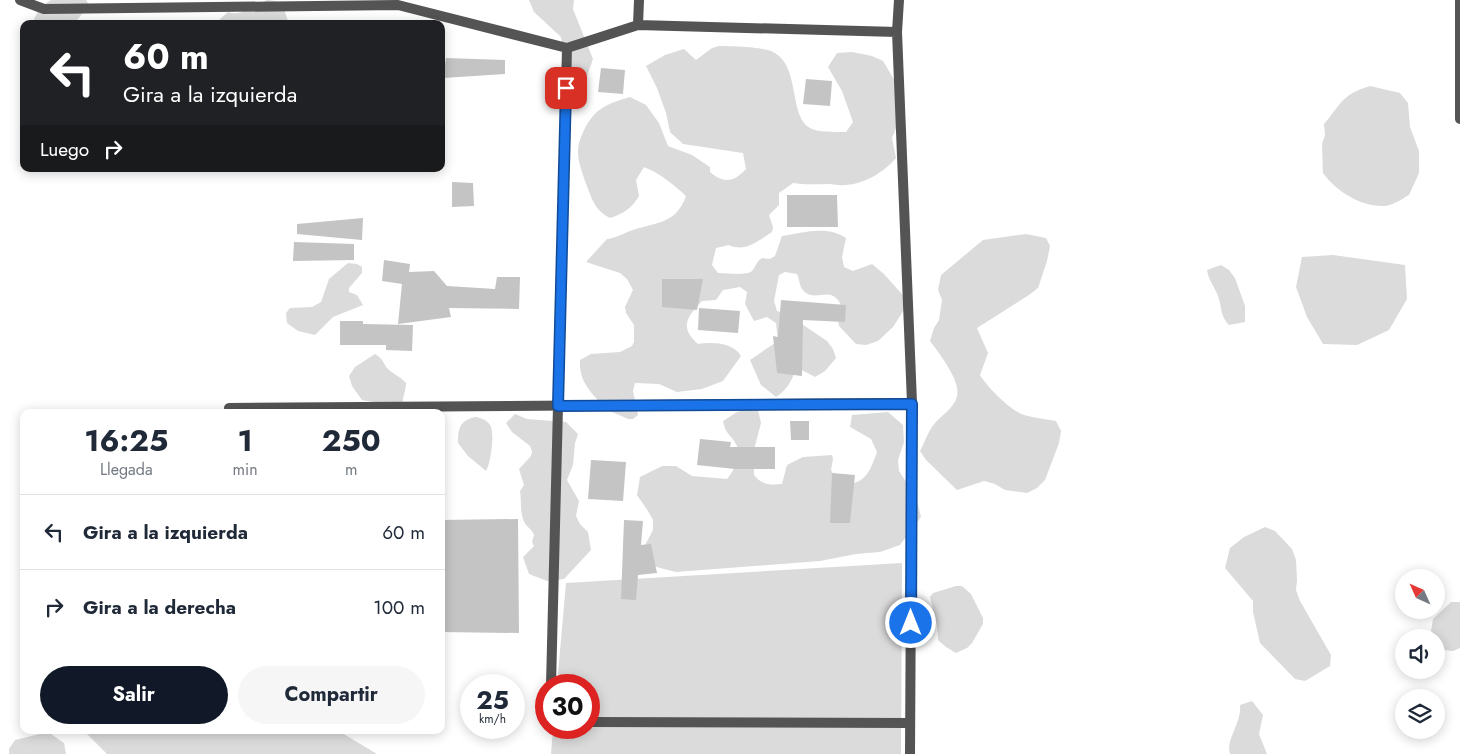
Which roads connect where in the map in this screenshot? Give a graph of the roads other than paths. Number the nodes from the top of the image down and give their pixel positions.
1 (20, 0) edge
2 (639, 0) edge
3 (899, 0) edge
4 (1460, 0) edge
5 (638, 25) junction
6 (898, 32) junction
7 (567, 48) junction
8 (1460, 119) edge
9 (912, 404) junction
10 (558, 406) junction
11 (229, 408) dead end
12 (551, 674) edge
13 (600, 722) edge
14 (910, 723) junction
15 (910, 754) edge

1 - 7 street
2 - 5 street
3 - 6 street
4 - 8 street
5 - 6 street
5 - 7 street
6 - 9 street
7 - 10 street
9 - 10 street
9 - 14 street
10 - 11 street
10 - 12 street
13 - 14 street
14 - 15 street

